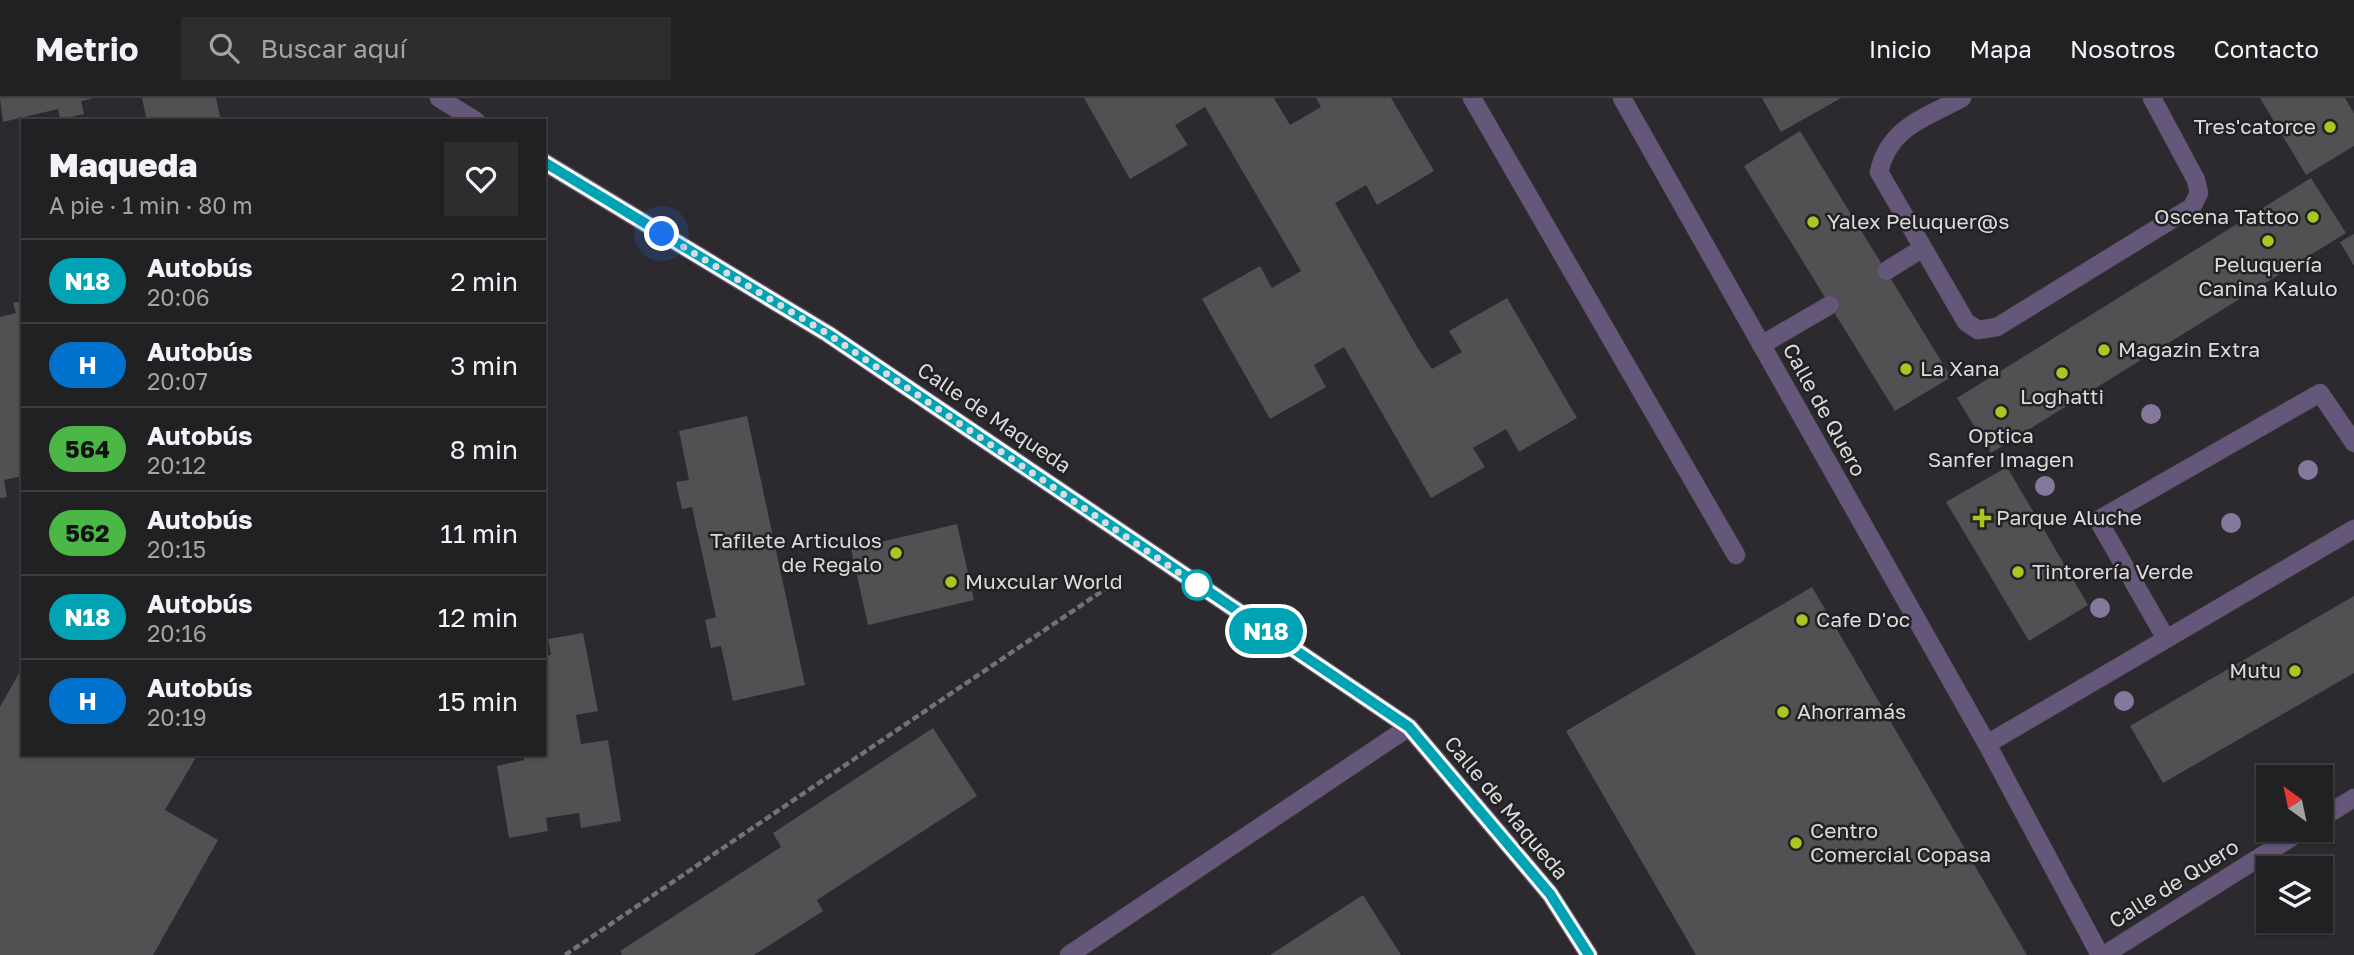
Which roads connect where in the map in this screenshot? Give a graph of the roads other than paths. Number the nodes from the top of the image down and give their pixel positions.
1 (439, 98) edge
2 (1472, 98) edge
3 (1622, 98) edge
4 (1962, 98) edge
5 (2152, 98) edge
6 (473, 119) edge
7 (546, 163) edge
8 (1923, 248) junction
9 (1886, 271) dead end
10 (1830, 305) dead end
11 (1761, 345) junction
12 (2354, 443) edge
13 (2354, 529) edge
14 (1736, 555) dead end
15 (2165, 637) junction
16 (1409, 727) junction
17 (1987, 744) junction
18 (2354, 798) edge
19 (2333, 811) edge
20 (2284, 842) edge
21 (1069, 955) edge
22 (1589, 955) edge
23 (2102, 955) edge

1 - 6 street
2 - 14 street
3 - 11 street, Calle de Quero
4 - 8 street
5 - 8 street
7 - 16 street, Calle de Maqueda
8 - 9 street
10 - 11 street
11 - 17 street, Calle de Quero
12 - 15 street
13 - 15 street
15 - 17 street
16 - 21 street
16 - 22 street, Calle de Maqueda
17 - 23 street, Calle de Quero
18 - 19 street
20 - 23 street, Calle de Quero

